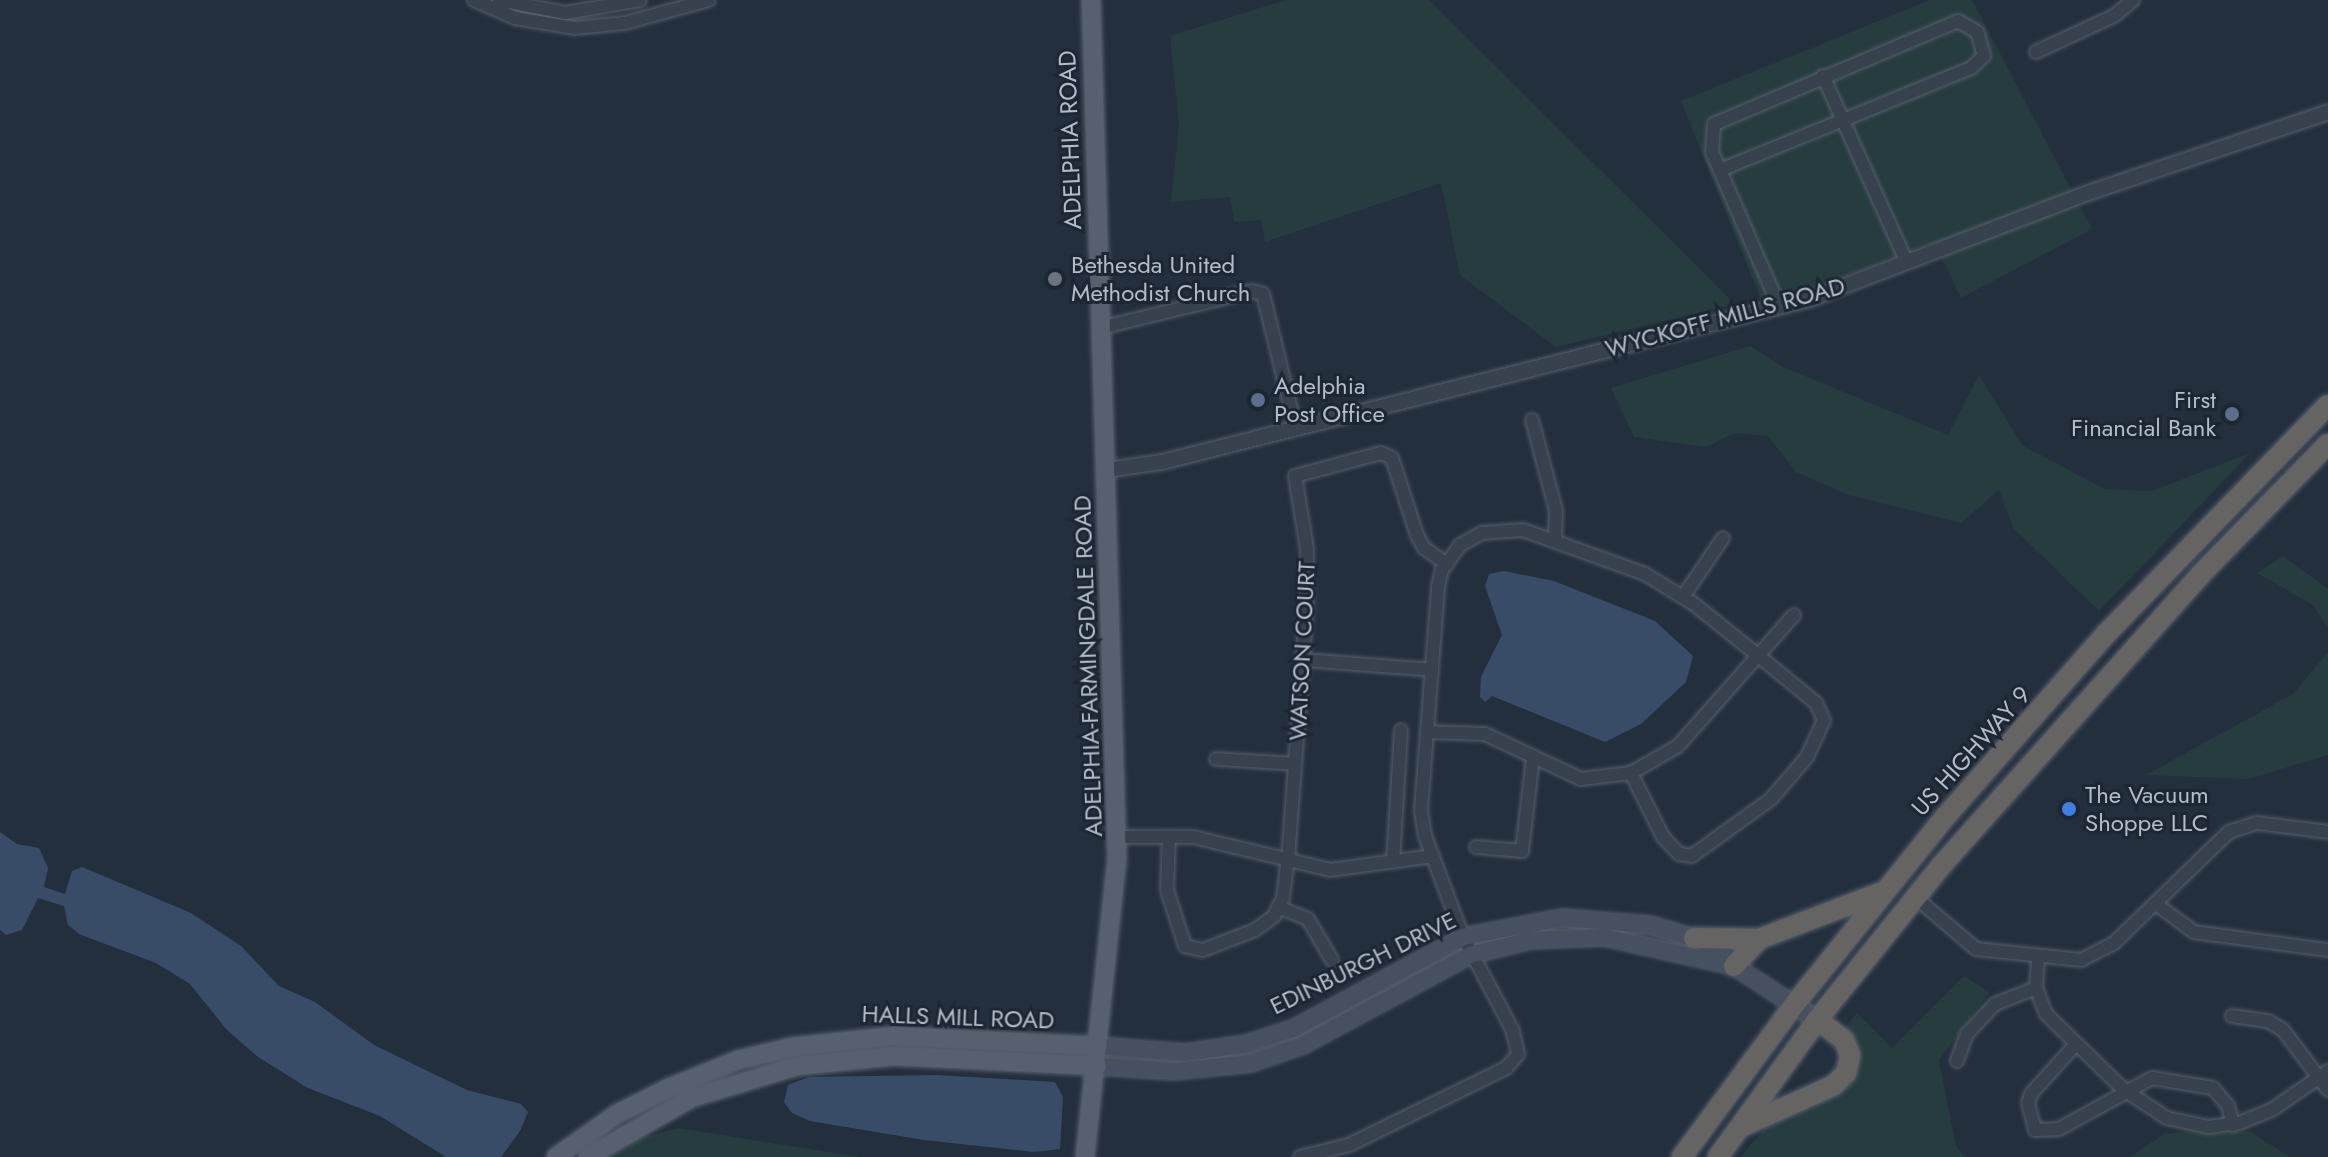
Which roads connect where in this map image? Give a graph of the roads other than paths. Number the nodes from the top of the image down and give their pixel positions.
1 (474, 0) edge
2 (499, 0) edge
3 (709, 0) edge
4 (1091, 0) edge
5 (2133, 0) edge
6 (635, 1) edge
7 (2036, 52) dead end
8 (1823, 76) junction
9 (2328, 112) edge
10 (1841, 121) junction
11 (1720, 170) junction
12 (1906, 261) junction
13 (1779, 306) junction
14 (1100, 328) junction
15 (2328, 405) edge
16 (1532, 420) dead end
17 (1295, 425) junction
18 (2328, 444) edge
19 (1107, 470) junction
20 (1723, 538) dead end
21 (1555, 539) junction
22 (1447, 564) junction
23 (1683, 597) junction
24 (1794, 615) dead end
25 (1760, 657) junction
26 (1303, 660) junction
27 (1432, 670) junction
28 (1401, 730) dead end
29 (1427, 732) junction
30 (1533, 758) junction
31 (1216, 759) dead end
32 (1295, 764) junction
33 (1631, 773) junction
34 (2328, 832) edge
35 (1117, 837) junction
36 (1169, 837) junction
37 (1476, 847) dead end
38 (1433, 856) junction
39 (1288, 860) junction
40 (1393, 862) junction
41 (1887, 890) junction
42 (1915, 897) junction
43 (2156, 904) junction
44 (1278, 907) junction
45 (1463, 937) junction
46 (1694, 938) junction
47 (1759, 939) junction
48 (2328, 950) edge
49 (1470, 955) junction
50 (1332, 960) dead end
51 (2038, 960) junction
52 (1734, 966) junction
53 (2036, 988) junction
54 (1794, 1005) junction
55 (2232, 1016) dead end
56 (1817, 1020) junction
57 (2076, 1044) junction
58 (1098, 1046) junction
59 (1957, 1061) dead end
60 (1097, 1066) junction
61 (2323, 1074) edge
62 (2123, 1089) junction
63 (2328, 1090) edge
64 (2233, 1125) junction
65 (1737, 1128) junction
66 (556, 1157) edge
67 (588, 1157) edge
68 (1085, 1157) edge
69 (1300, 1157) edge
70 (1682, 1157) edge
71 (1718, 1157) edge

1 - 3 street
2 - 6 street
4 - 14 main road, ADELPHIA ROAD
5 - 7 street
8 - 10 street
8 - 10 street
8 - 11 street
9 - 12 street, WYCKOFF MILLS ROAD
10 - 11 street
10 - 12 street
11 - 13 street
12 - 13 street, WYCKOFF MILLS ROAD
13 - 17 street, WYCKOFF MILLS ROAD
14 - 17 street
14 - 19 main road, ADELPHIA ROAD
15 - 41 highway, US HIGHWAY 9
16 - 21 street
17 - 19 street, WYCKOFF MILLS ROAD
18 - 42 highway
19 - 35 main road, ADELPHIA-FARMINGDALE ROAD
20 - 23 street
21 - 22 street
21 - 23 street
22 - 26 street, WATSON COURT
22 - 27 street
23 - 25 street
24 - 25 street
25 - 33 street
25 - 33 street
26 - 27 street
26 - 32 street, WATSON COURT
27 - 29 street
28 - 40 street
29 - 30 street
29 - 38 street
30 - 33 street
30 - 37 street
31 - 32 street
32 - 39 street, WATSON COURT
34 - 43 street
35 - 36 street
35 - 58 main road, ADELPHIA-FARMINGDALE ROAD
36 - 39 street
36 - 44 street
38 - 40 street
38 - 45 street
39 - 40 street
39 - 44 street, WATSON COURT
41 - 47 highway
41 - 54 highway, US HIGHWAY 9
42 - 51 street
42 - 56 highway
43 - 48 street
43 - 51 street
44 - 50 street
45 - 46 main road, EDINBURGH DRIVE
45 - 49 street
45 - 58 main road, EDINBURGH DRIVE
46 - 47 highway
46 - 52 main road, EDINBURGH DRIVE
47 - 52 highway
49 - 52 main road, EDINBURGH DRIVE
49 - 60 main road, EDINBURGH DRIVE
49 - 69 street
51 - 53 street
52 - 54 main road, EDINBURGH DRIVE
53 - 57 street
53 - 59 street
54 - 56 main road, EDINBURGH DRIVE
54 - 70 highway, US HIGHWAY 9
55 - 61 street
56 - 65 highway
56 - 65 highway
57 - 62 street
57 - 62 street
58 - 60 main road, ADELPHIA-FARMINGDALE ROAD
58 - 66 main road, HALLS MILL ROAD
60 - 67 main road, HALLS MILL ROAD
60 - 68 main road, ADELPHIA-FARMINGDALE ROAD
61 - 63 street
61 - 64 street
62 - 64 street
62 - 64 street
65 - 71 highway

